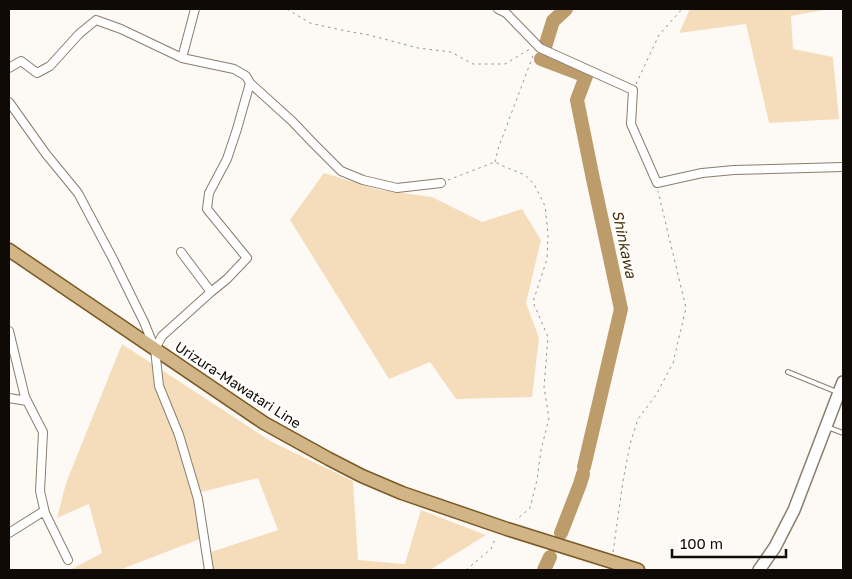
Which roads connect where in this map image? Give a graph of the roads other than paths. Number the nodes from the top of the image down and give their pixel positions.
1 (195, 9) edge
2 (498, 9) edge
3 (182, 58) junction
4 (9, 68) edge
5 (250, 83) junction
6 (9, 102) edge
7 (843, 168) edge
8 (441, 183) road end
9 (9, 250) edge
10 (181, 252) dead end
11 (211, 292) junction
12 (9, 332) edge
13 (155, 348) junction
14 (788, 372) dead end
15 (841, 387) edge
16 (9, 398) edge
17 (27, 401) junction
18 (826, 427) junction
19 (843, 433) edge
20 (44, 511) junction
21 (9, 533) edge
22 (68, 560) dead end
23 (209, 570) edge
24 (638, 570) edge
25 (759, 570) edge

1 - 3 street
2 - 7 street
3 - 4 street
3 - 5 street
5 - 8 street
5 - 11 street
6 - 13 street
9 - 13 main road, Urizura-Mawatari Line
10 - 11 street
11 - 13 street
12 - 17 street
13 - 23 street
13 - 24 main road, Urizura-Mawatari Line
14 - 15 lane
15 - 18 main road
16 - 17 street
17 - 20 street
18 - 19 lane
18 - 25 main road
20 - 21 street
20 - 22 street

